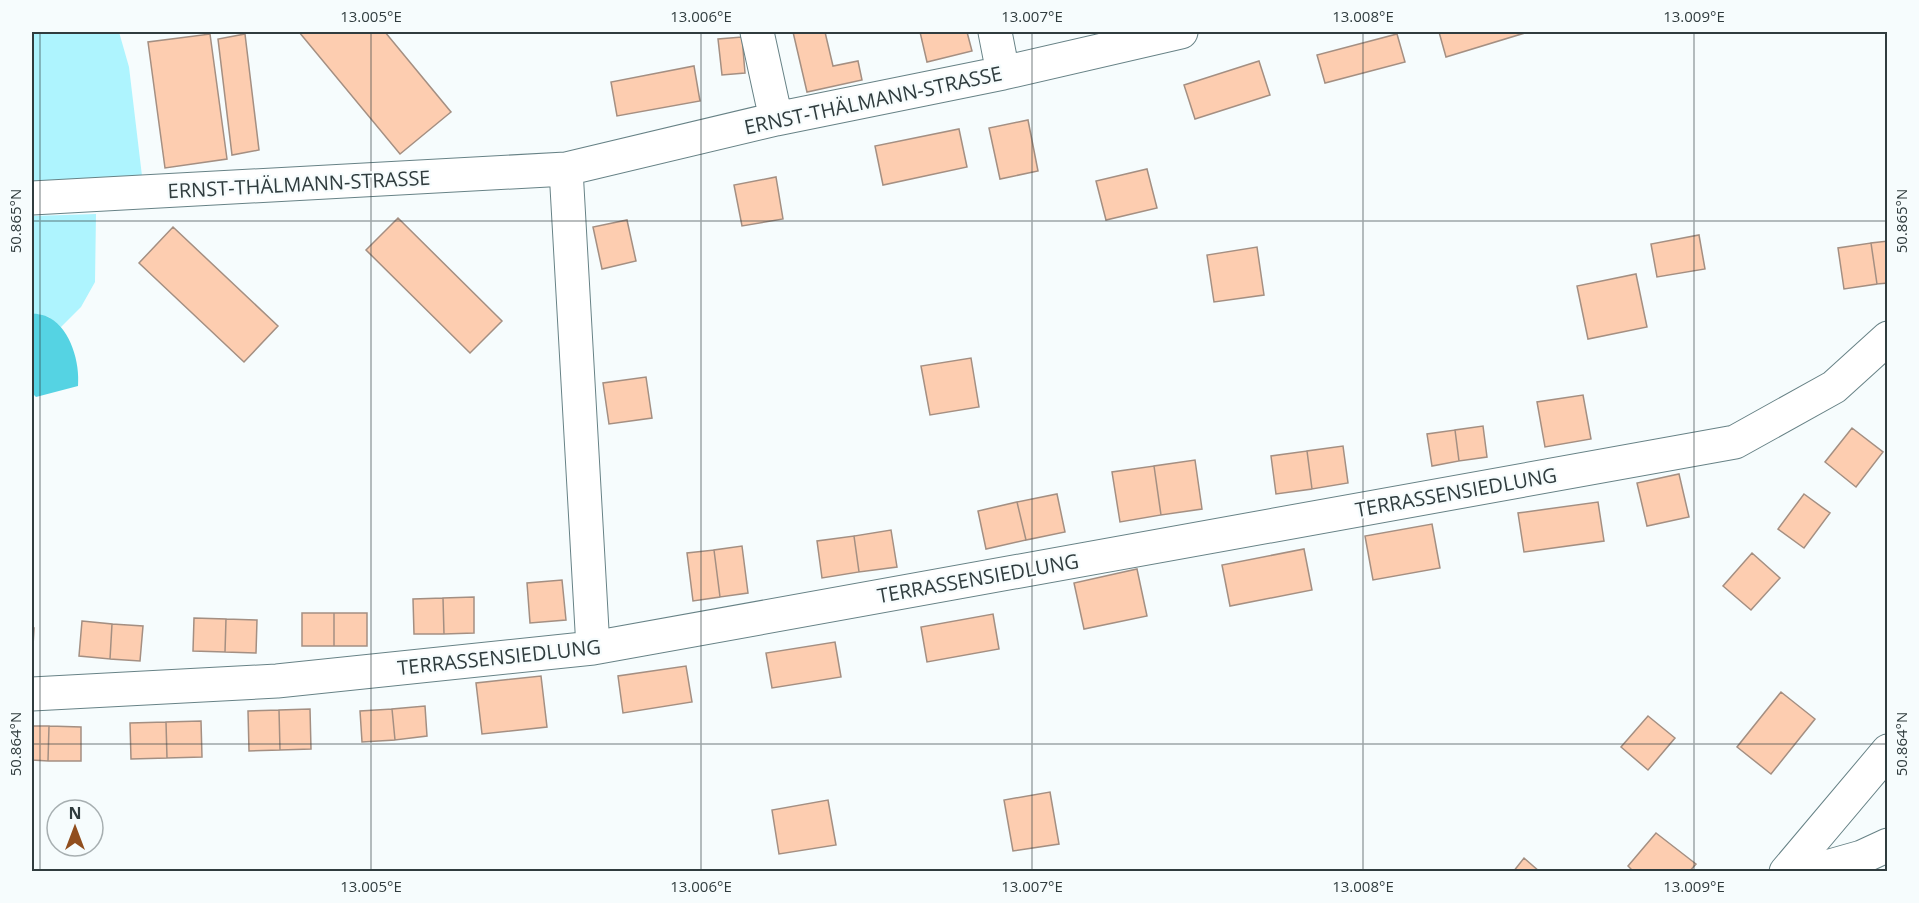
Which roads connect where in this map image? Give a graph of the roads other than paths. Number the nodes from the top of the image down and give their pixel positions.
1 (757, 32) edge
2 (995, 32) edge
3 (1181, 32) edge
4 (1003, 73) junction
5 (776, 119) junction
6 (566, 169) junction
7 (32, 198) edge
8 (1887, 338) edge
9 (593, 648) junction
10 (32, 694) edge
11 (1887, 751) edge
12 (1887, 845) edge
13 (1786, 872) edge
14 (1809, 872) edge

1 - 5 street
2 - 4 street
3 - 4 street, ERNST-THÄLMANN-STRASSE
4 - 5 street, ERNST-THÄLMANN-STRASSE
5 - 6 street, ERNST-THÄLMANN-STRASSE
6 - 7 street, ERNST-THÄLMANN-STRASSE
6 - 9 street
8 - 9 street, TERRASSENSIEDLUNG
9 - 10 street, TERRASSENSIEDLUNG
11 - 13 street
12 - 14 street

